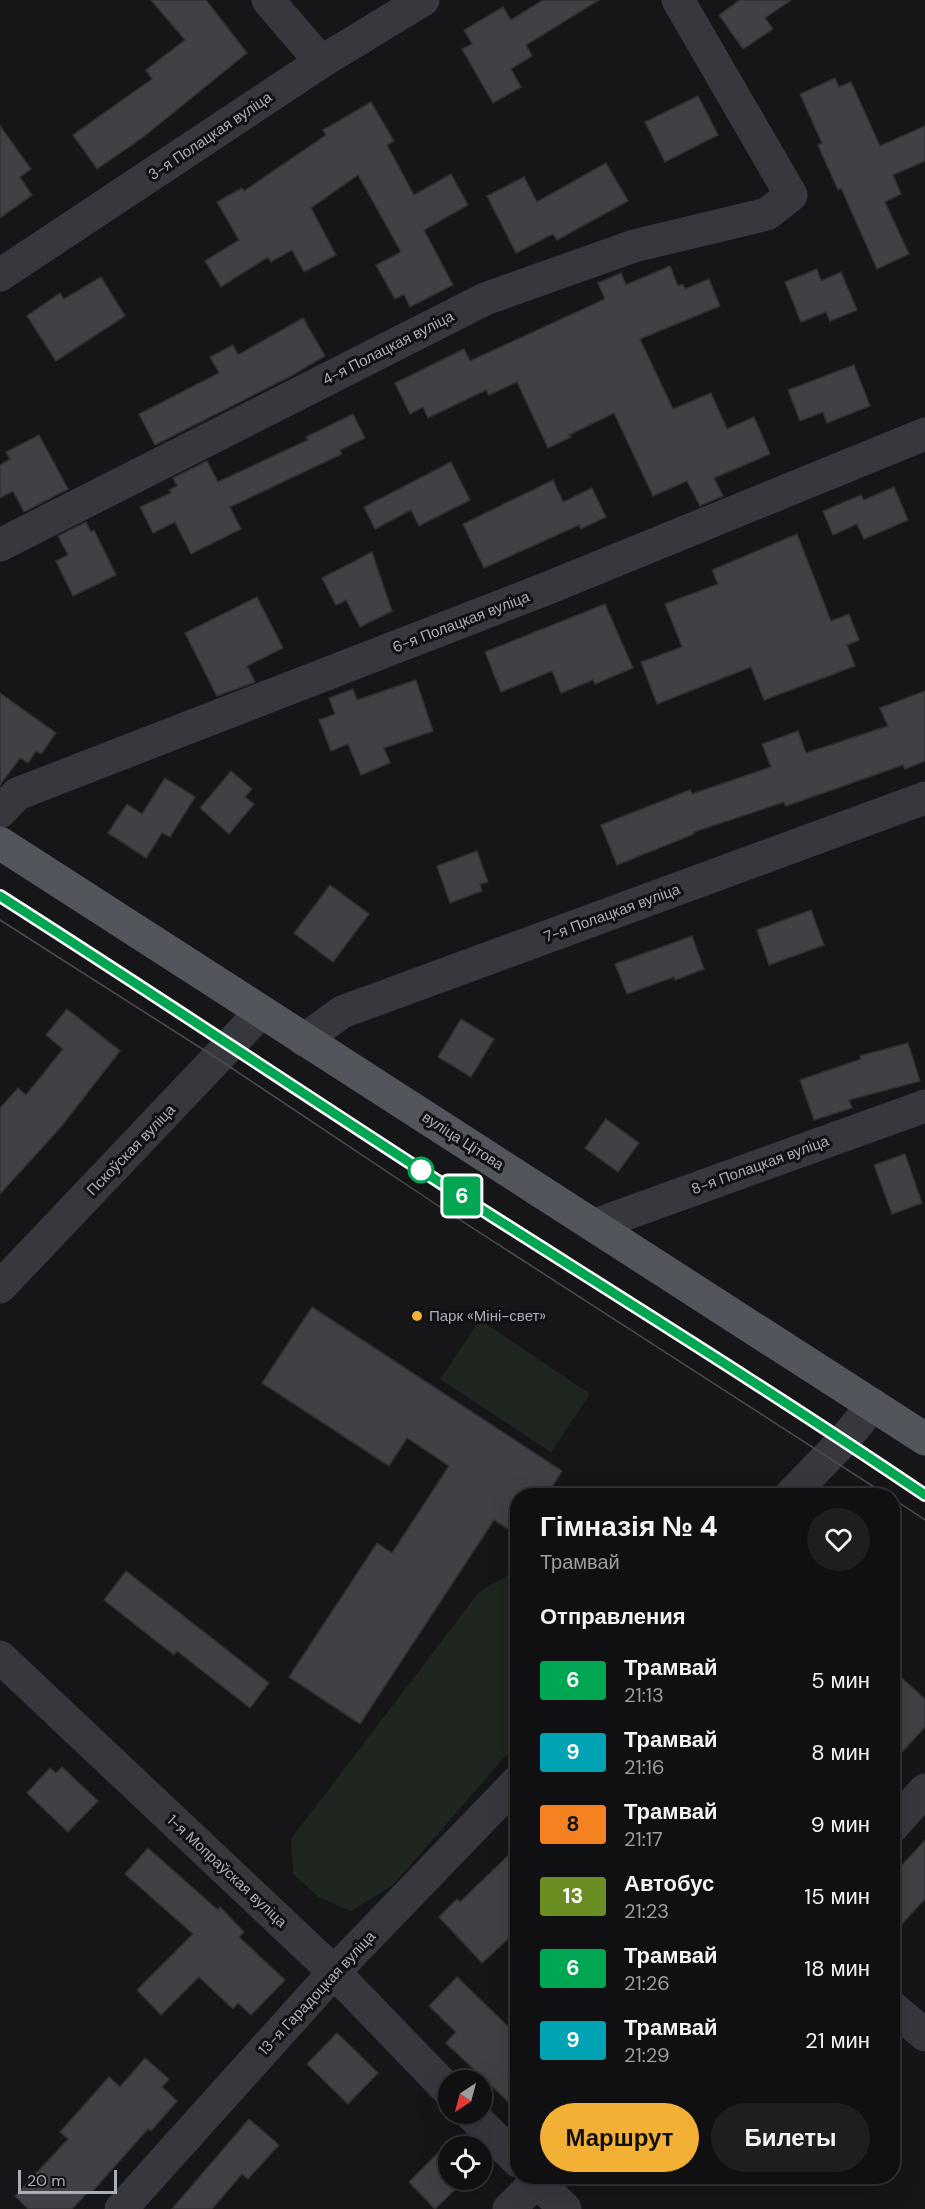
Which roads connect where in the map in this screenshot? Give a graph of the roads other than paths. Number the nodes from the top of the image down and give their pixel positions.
1 (268, 0) edge
2 (423, 0) edge
3 (678, 0) edge
4 (321, 62) junction
5 (0, 275) edge
6 (925, 434) edge
7 (0, 545) edge
8 (925, 798) edge
9 (0, 812) edge
10 (0, 843) edge
11 (260, 1013) junction
12 (304, 1040) junction
13 (925, 1106) edge
14 (595, 1225) junction
15 (0, 1287) edge
16 (873, 1405) junction
17 (924, 1436) edge
18 (798, 1488) edge
19 (0, 1657) edge
20 (510, 1789) edge
21 (925, 1790) edge
22 (900, 1818) edge
23 (334, 1972) junction
24 (900, 2014) edge
25 (925, 2036) edge
26 (438, 2080) edge
27 (481, 2124) edge
28 (510, 2152) edge
29 (525, 2184) edge
30 (541, 2184) edge
31 (121, 2209) edge
32 (509, 2209) edge
33 (565, 2209) edge

1 - 4 street
2 - 4 street, 3-я Полацкая вуліца
3 - 7 street, 4-я Полацкая вуліца
4 - 5 street, 3-я Полацкая вуліца
6 - 9 street, 6-я Полацкая вуліца
8 - 12 street, 7-я Полацкая вуліца
10 - 11 main road, вуліца Цітова
11 - 12 main road, вуліца Цітова
11 - 15 street, Пскоўская вуліца
12 - 14 main road, вуліца Цітова
13 - 14 street, 8-я Полацкая вуліца
14 - 16 main road, вуліца Цітова
16 - 17 main road, вуліца Цітова
16 - 18 street
19 - 23 street, 1-я Мопраўская вуліца
20 - 23 street, 13-я Гарадоцкая вуліца
21 - 22 street
23 - 26 street, 1-я Мопраўская вуліца
23 - 31 street, 13-я Гарадоцкая вуліца
24 - 25 street
27 - 28 street
29 - 32 street
30 - 33 street

